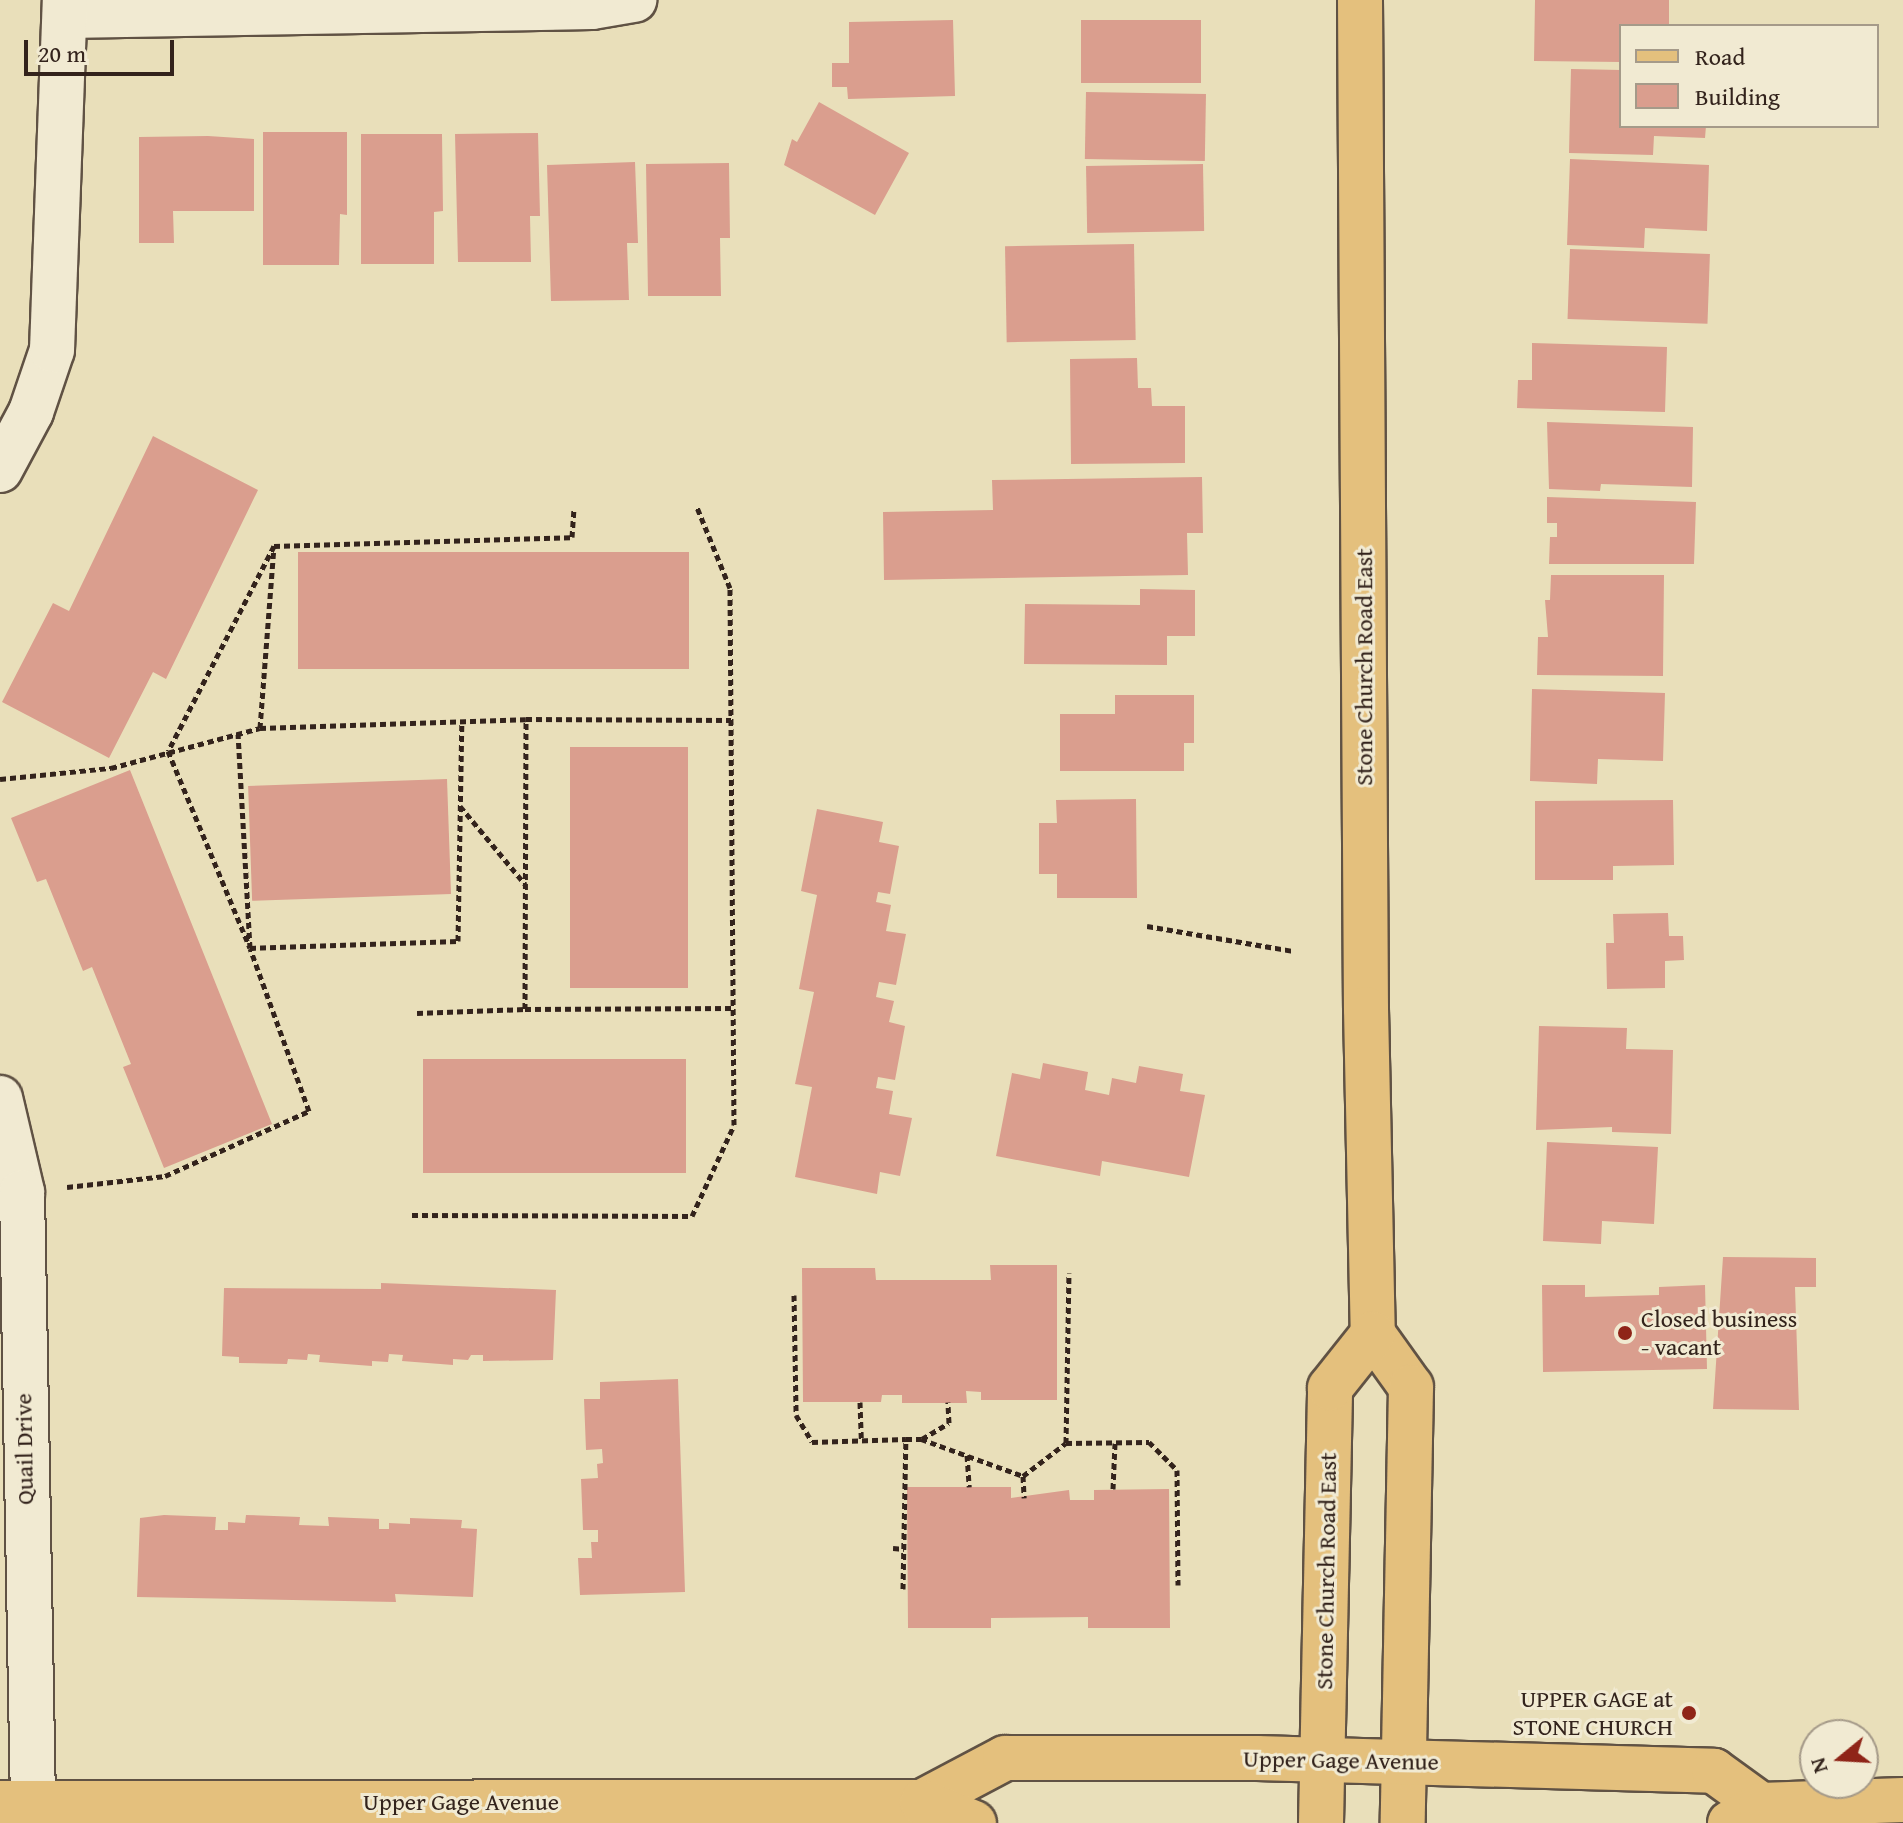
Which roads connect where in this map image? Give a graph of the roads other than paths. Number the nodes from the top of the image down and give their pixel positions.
1 (634, 0) edge
2 (1360, 0) edge
3 (66, 8) edge
4 (0, 470) edge
5 (0, 1098) edge
6 (1373, 1334) junction
7 (1321, 1759) junction
8 (1405, 1761) junction
9 (1903, 1800) edge
10 (922, 1802) junction
11 (16, 1804) edge
12 (1745, 1814) edge
13 (974, 1823) edge
14 (1321, 1823) edge
15 (1403, 1823) edge

1 - 3 street
2 - 6 main road, Stone Church Road East
3 - 4 street
5 - 11 street, Quail Drive
6 - 7 main road, Stone Church Road East
6 - 8 main road
7 - 8 main road, Upper Gage Avenue
7 - 10 main road, Upper Gage Avenue
7 - 14 main road, Stone Church Road East
8 - 12 main road, Upper Gage Avenue
8 - 15 main road
9 - 12 main road, Upper Gage Avenue
10 - 11 main road, Upper Gage Avenue
10 - 13 main road, Upper Gage Avenue

